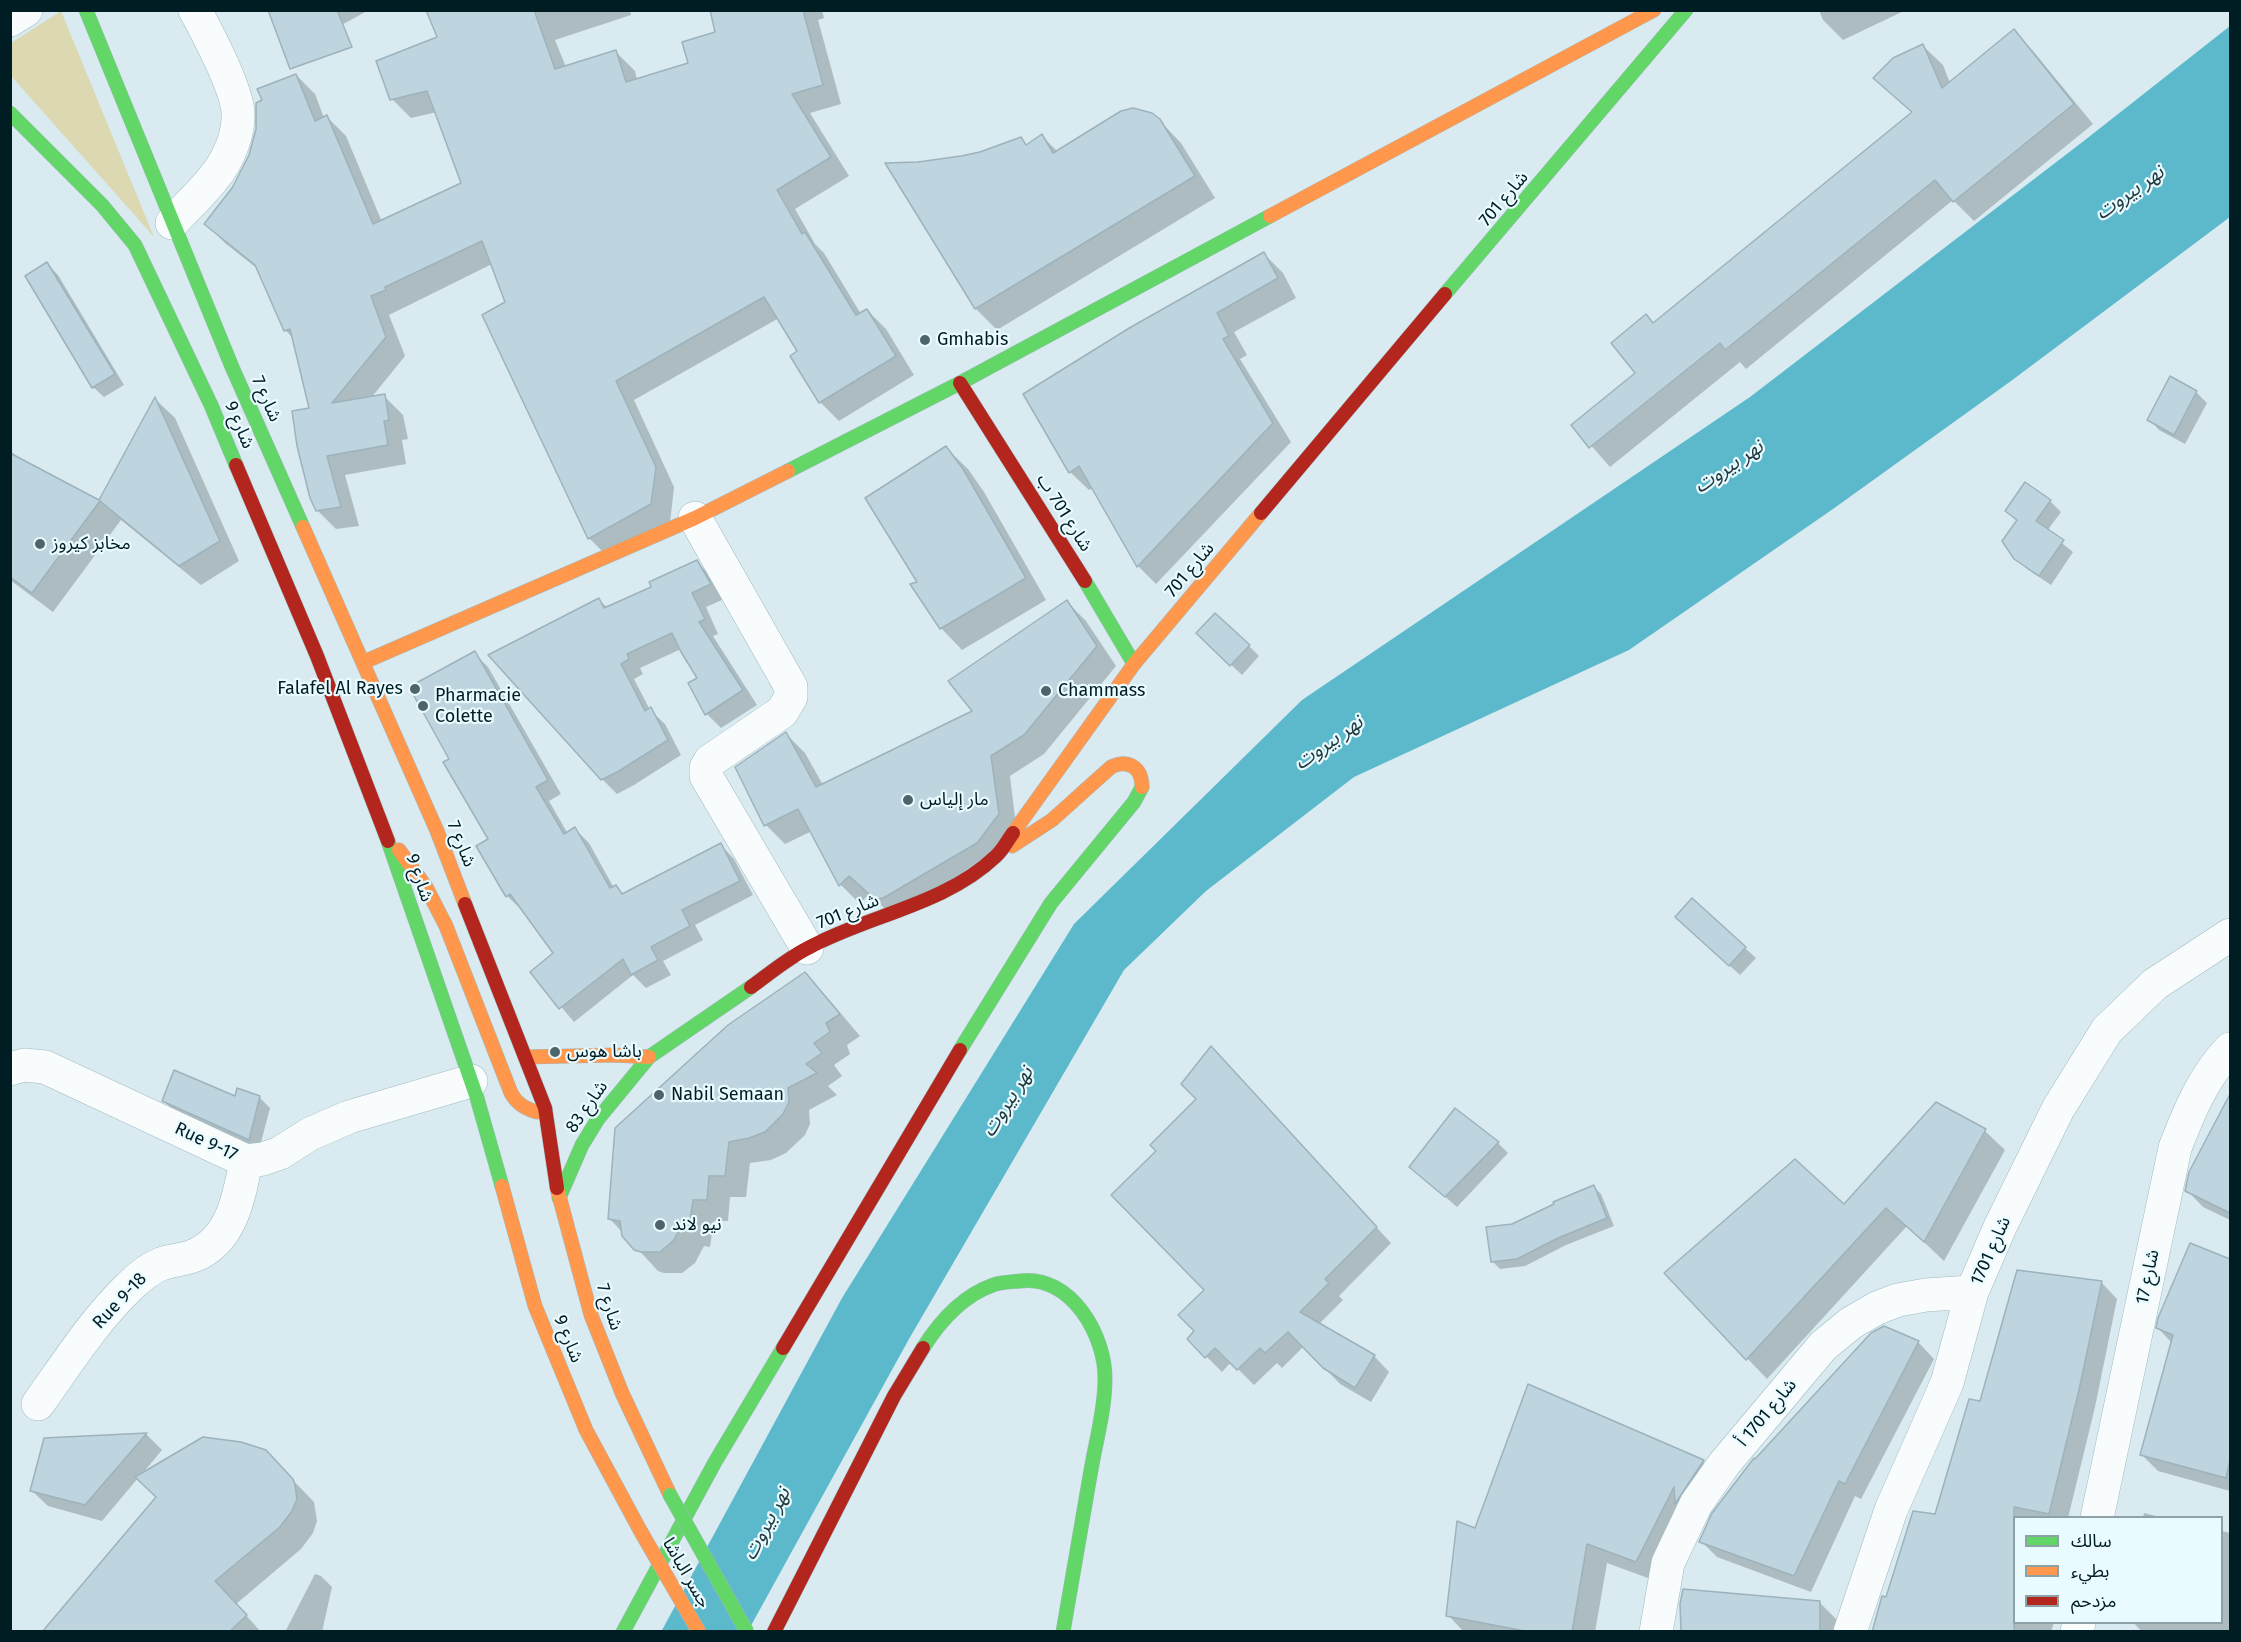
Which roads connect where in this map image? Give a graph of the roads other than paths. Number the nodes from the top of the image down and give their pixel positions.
1 (26, 10) edge
2 (86, 10) edge
3 (195, 10) edge
4 (1654, 10) edge
5 (1686, 10) edge
6 (10, 20) edge
7 (10, 113) edge
8 (10, 127) edge
9 (67, 168) junction
10 (171, 223) junction
11 (960, 383) junction
12 (695, 518) junction
13 (364, 662) junction
14 (1134, 664) junction
15 (386, 835) junction
16 (998, 855) junction
17 (2230, 935) edge
18 (807, 948) junction
19 (2230, 1049) edge
20 (649, 1057) junction
21 (525, 1058) junction
22 (10, 1069) edge
23 (471, 1081) junction
24 (545, 1108) junction
25 (246, 1161) junction
26 (559, 1198) junction
27 (1972, 1292) junction
28 (38, 1404) dead end
29 (670, 1495) joint
30 (2097, 1516) edge
31 (641, 1532) joint
32 (623, 1632) edge
33 (699, 1632) edge
34 (747, 1632) edge
35 (774, 1632) edge
36 (1063, 1632) edge
37 (1656, 1632) edge
38 (1850, 1632) edge

1 - 6 street
2 - 10 street, شارع 7
3 - 10 street
4 - 11 street
5 - 14 street, شارع 701
7 - 9 street
8 - 9 street
9 - 15 street, شارع 9
10 - 13 street, شارع 7
11 - 12 street
11 - 14 street, شارع 701 ب
12 - 13 street
12 - 18 street
13 - 21 street, شارع 7
14 - 16 street, شارع 701
15 - 23 street, شارع 9
15 - 24 street
16 - 18 street, شارع 701
16 - 32 street
17 - 27 street, شارع 1701
18 - 20 street, شارع 701
19 - 30 street, شارع 17
20 - 21 street, شارع 83
20 - 26 street, شارع 83
21 - 24 street, شارع 7
22 - 25 street, Rue 9-17
23 - 25 street, Rue 9-17
23 - 31 street, شارع 9
24 - 26 street, شارع 7
25 - 28 street, Rue 9-18
26 - 29 street, شارع 7
27 - 37 street, شارع 1701 أ
27 - 38 street, شارع 1701
29 - 34 street, جسر الباشا, bridge
31 - 33 street, جسر الباشا, bridge
35 - 36 street

